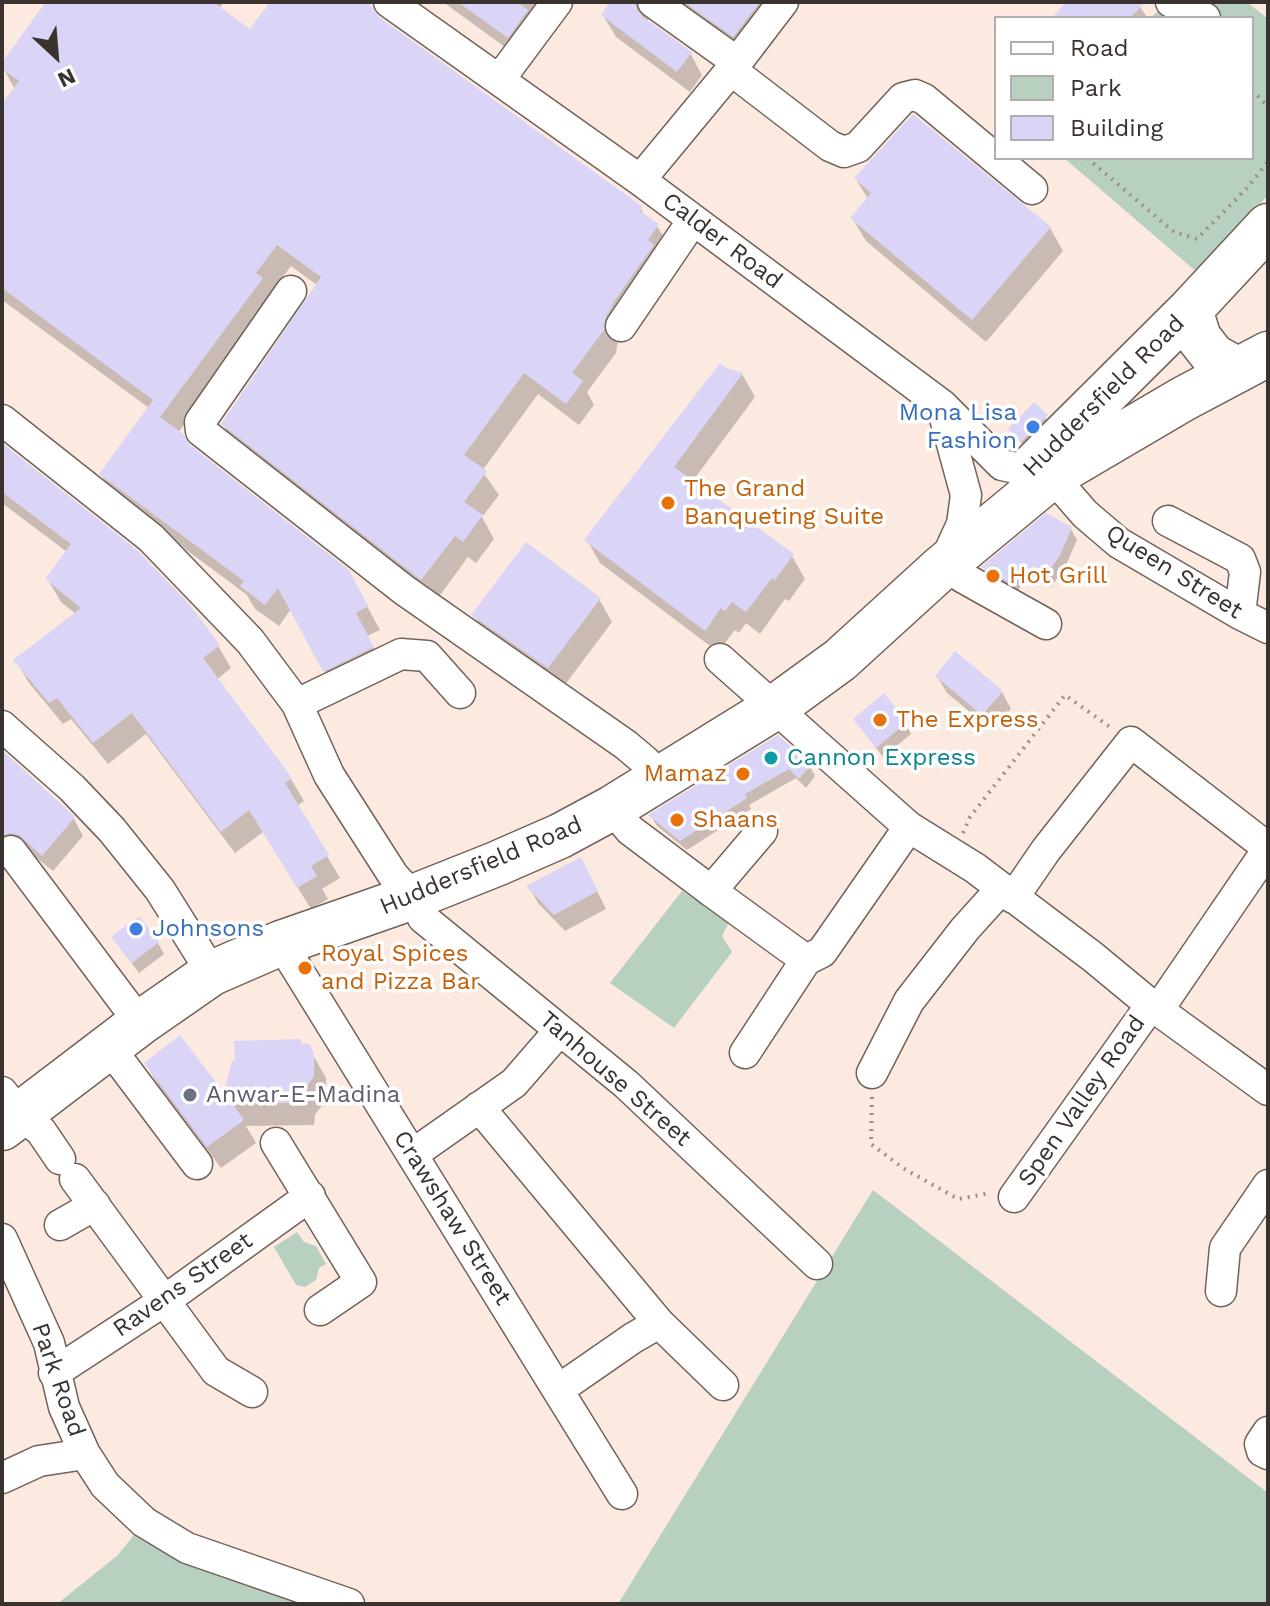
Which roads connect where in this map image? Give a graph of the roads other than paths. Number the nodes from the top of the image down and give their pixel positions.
1 (389, 2) edge
2 (557, 2) edge
3 (653, 2) edge
4 (783, 2) edge
5 (1171, 2) edge
6 (1201, 16) edge
7 (734, 66) junction
8 (499, 80) junction
9 (994, 157) edge
10 (997, 160) edge
11 (640, 180) junction
12 (1032, 189) dead end
13 (693, 220) junction
14 (1260, 242) edge
15 (291, 291) dead end
16 (1190, 310) junction
17 (621, 326) dead end
18 (1139, 360) junction
19 (1253, 362) edge
20 (1183, 399) junction
21 (942, 405) junction
22 (2, 420) edge
23 (1040, 473) junction
24 (1168, 521) dead end
25 (944, 566) junction
26 (1240, 614) junction
27 (1046, 624) dead end
28 (1268, 628) edge
29 (720, 659) dead end
30 (460, 693) dead end
31 (297, 704) junction
32 (774, 708) junction
33 (2, 726) edge
34 (660, 778) junction
35 (612, 808) junction
36 (909, 827) junction
37 (762, 831) dead end
38 (1268, 848) edge
39 (11, 851) dead end
40 (711, 891) junction
41 (1007, 893) junction
42 (413, 897) junction
43 (281, 943) junction
44 (806, 960) junction
45 (212, 973) junction
46 (1154, 1008) junction
47 (560, 1030) junction
48 (124, 1035) junction
49 (745, 1053) dead end
50 (872, 1073) road end
51 (1268, 1090) edge
52 (479, 1107) junction
53 (8, 1111) edge
54 (276, 1143) dead end
55 (413, 1154) junction
56 (197, 1164) dead end
57 (1268, 1185) edge
58 (1018, 1192) road end
59 (310, 1196) junction
60 (95, 1205) junction
61 (60, 1225) dead end
62 (2, 1239) edge
63 (817, 1264) dead end
64 (1221, 1291) dead end
65 (164, 1301) junction
66 (320, 1310) dead end
67 (659, 1323) junction
68 (54, 1373) junction
69 (723, 1385) dead end
70 (558, 1390) junction
71 (252, 1392) dead end
72 (85, 1454) junction
73 (2, 1478) edge
74 (622, 1494) dead end
75 (349, 1604) edge

1 - 8 street, Calder Road
2 - 8 street
3 - 7 street
4 - 7 street
5 - 6 street
7 - 9 street
7 - 11 street
8 - 11 street, Calder Road
10 - 12 street
11 - 13 street, Calder Road
13 - 17 street
13 - 21 street, Calder Road
14 - 16 highway, Huddersfield Road
15 - 34 street
16 - 18 highway, Huddersfield Road
16 - 19 highway
18 - 20 highway
18 - 23 highway, Huddersfield Road
19 - 20 highway, Huddersfield Road
20 - 23 highway, Huddersfield Road
21 - 23 street, Calder Road
21 - 25 street
22 - 31 street, Tanhouse Street
23 - 25 highway, Huddersfield Road
23 - 26 street, Queen Street
24 - 26 street
25 - 27 street
25 - 32 highway, Huddersfield Road
26 - 28 street, Queen Street
29 - 32 street, Spen Valley Road
30 - 31 street
31 - 42 street, Tanhouse Street
32 - 34 highway, Huddersfield Road
32 - 36 street, Spen Valley Road
33 - 45 street
34 - 35 highway, Huddersfield Road
35 - 40 street
35 - 42 highway, Huddersfield Road
36 - 41 street, Spen Valley Road
36 - 44 street
37 - 40 street
38 - 41 street
38 - 46 street
39 - 48 street
40 - 44 street
41 - 46 street, Spen Valley Road
41 - 50 street
42 - 43 highway, Huddersfield Road
42 - 47 street, Tanhouse Street
43 - 45 highway, Huddersfield Road
43 - 55 street, Crawshaw Street
44 - 49 street
45 - 48 highway, Huddersfield Road
46 - 51 street, Spen Valley Road
46 - 58 street, Spen Valley Road
47 - 52 street
47 - 63 street, Tanhouse Street
48 - 53 highway, Huddersfield Road
48 - 56 street
52 - 55 street
52 - 67 street
53 - 60 street
54 - 59 street
55 - 70 street, Crawshaw Street
57 - 64 street
59 - 65 street, Ravens Street
59 - 66 street
60 - 61 street
60 - 65 street
62 - 68 street, Park Road
65 - 68 street, Ravens Street
65 - 71 street
67 - 69 street
67 - 70 street
68 - 72 street, Park Road
70 - 74 street, Crawshaw Street
72 - 73 street
72 - 75 street, Park Road

